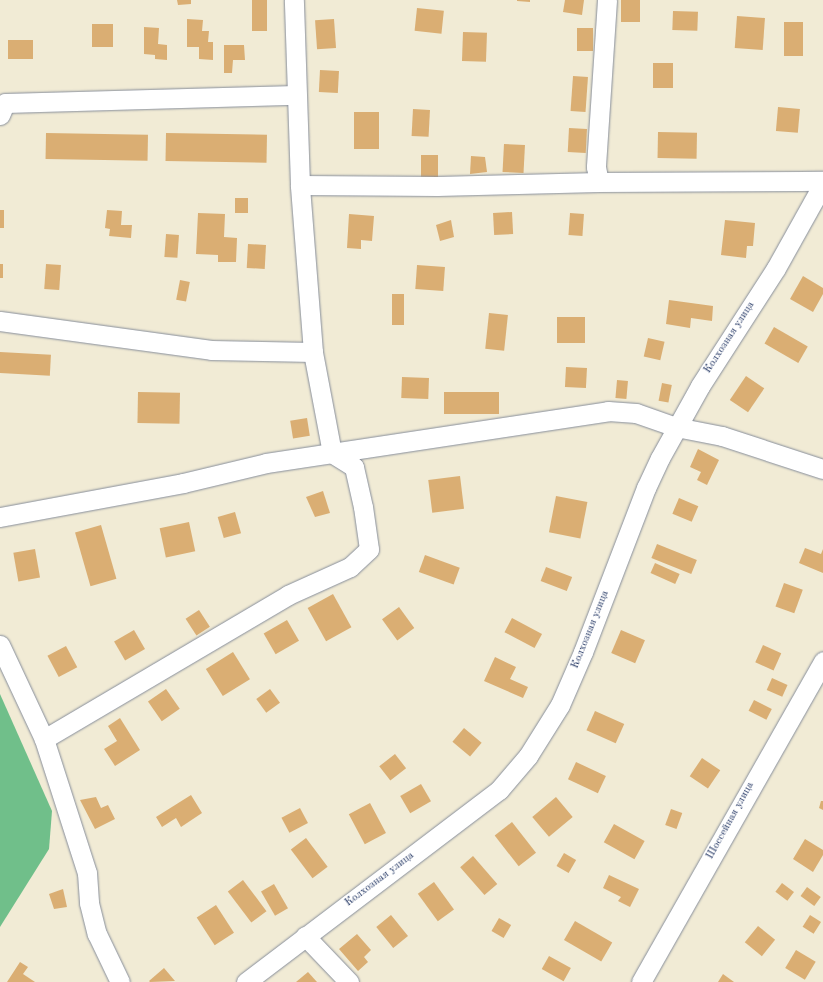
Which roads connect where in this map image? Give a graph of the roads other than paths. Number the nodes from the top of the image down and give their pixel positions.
1 (294, 0) edge
2 (607, 0) edge
3 (296, 95) junction
4 (0, 116) edge
5 (599, 182) junction
6 (823, 182) edge
7 (300, 185) junction
8 (0, 321) edge
9 (313, 352) junction
10 (676, 427) junction
11 (332, 453) junction
12 (823, 469) edge
13 (0, 517) edge
14 (0, 645) edge
15 (823, 661) edge
16 (44, 739) junction
17 (305, 936) junction
18 (120, 982) edge
19 (246, 982) edge
20 (349, 982) edge
21 (641, 982) edge

1 - 3 street
2 - 5 street
3 - 4 street
3 - 7 street
5 - 6 street
5 - 7 street
6 - 10 street, Колхозная улица
7 - 9 street
8 - 9 street
9 - 11 street
10 - 11 street
10 - 12 street
10 - 17 street, Колхозная улица
11 - 13 street
11 - 16 street
14 - 16 street
15 - 21 street, Шоссейная улица
16 - 18 street
17 - 19 street, Колхозная улица
17 - 20 street

